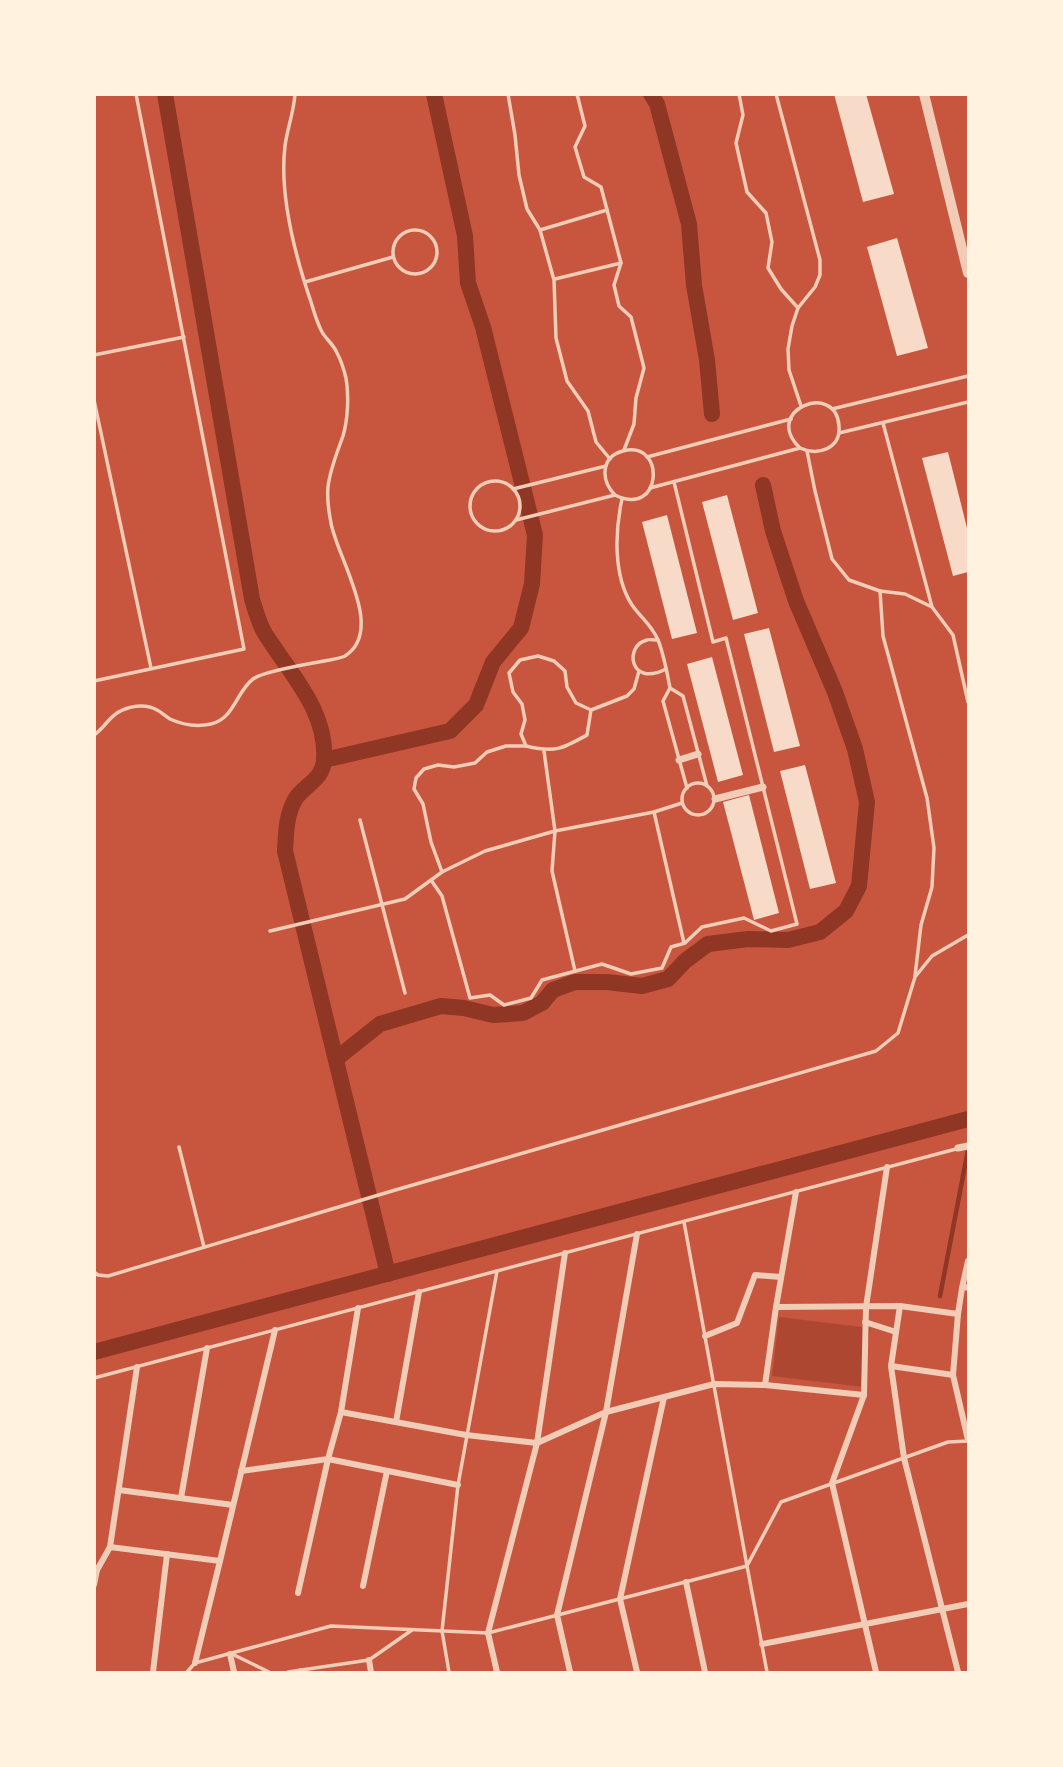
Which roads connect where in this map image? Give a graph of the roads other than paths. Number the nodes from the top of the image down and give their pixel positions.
1 (136, 94) edge
2 (295, 94) edge
3 (508, 94) edge
4 (577, 94) edge
5 (739, 94) edge
6 (776, 94) edge
7 (923, 94) edge
8 (607, 210) junction
9 (540, 230) junction
10 (393, 257) junction
11 (621, 263) junction
12 (968, 273) edge
13 (554, 280) junction
14 (305, 282) junction
15 (798, 308) junction
16 (184, 337) junction
17 (94, 355) edge
18 (968, 376) edge
19 (94, 400) edge
20 (968, 402) edge
21 (801, 406) junction
22 (832, 409) junction
23 (791, 419) junction
24 (883, 423) junction
25 (839, 433) junction
26 (800, 448) junction
27 (624, 450) junction
28 (807, 451) junction
29 (647, 457) junction
30 (610, 459) junction
31 (606, 466) junction
32 (674, 482) junction
33 (650, 488) junction
34 (513, 489) junction
35 (615, 495) junction
36 (622, 499) junction
37 (516, 520) junction
38 (880, 591) junction
39 (932, 607) junction
40 (658, 640) junction
41 (151, 669) junction
42 (666, 669) junction
43 (639, 671) junction
44 (94, 681) edge
45 (670, 688) junction
46 (968, 702) edge
47 (591, 710) junction
48 (94, 736) edge
49 (526, 746) junction
50 (544, 751) junction
51 (698, 754) junction
52 (679, 760) junction
53 (707, 786) junction
54 (763, 787) junction
55 (687, 788) junction
56 (715, 799) junction
57 (682, 803) junction
58 (654, 812) junction
59 (360, 820) dead end
60 (555, 831) junction
61 (442, 872) junction
62 (431, 880) junction
63 (382, 905) junction
64 (270, 932) dead end
65 (968, 934) edge
66 (685, 943) junction
67 (575, 971) junction
68 (915, 977) junction
69 (404, 993) dead end
70 (179, 1147) dead end
71 (963, 1147) edge
72 (887, 1167) junction
73 (796, 1192) junction
74 (684, 1222) junction
75 (636, 1234) junction
76 (204, 1247) junction
77 (565, 1253) junction
78 (968, 1261) edge
79 (497, 1271) junction
80 (94, 1272) edge
81 (781, 1278) junction
82 (965, 1287) edge
83 (419, 1292) junction
84 (900, 1306) junction
85 (776, 1307) junction
86 (866, 1307) junction
87 (358, 1308) junction
88 (958, 1314) junction
89 (865, 1322) junction
90 (275, 1330) junction
91 (896, 1332) junction
92 (705, 1336) junction
93 (207, 1348) junction
94 (891, 1366) junction
95 (137, 1367) junction
96 (953, 1375) junction
97 (94, 1378) edge
98 (714, 1384) junction
99 (765, 1385) junction
100 (864, 1395) junction
101 (664, 1397) junction
102 (341, 1412) junction
103 (606, 1412) junction
104 (396, 1422) junction
105 (466, 1435) junction
106 (968, 1441) edge
107 (537, 1443) junction
108 (904, 1458) junction
109 (328, 1459) junction
110 (241, 1471) junction
111 (387, 1471) junction
112 (832, 1483) junction
113 (458, 1485) junction
114 (119, 1490) junction
115 (181, 1498) junction
116 (233, 1505) junction
117 (110, 1547) junction
118 (167, 1554) junction
119 (220, 1561) junction
120 (747, 1566) junction
121 (96, 1570) edge
122 (686, 1582) junction
123 (94, 1585) edge
124 (363, 1586) dead end
125 (298, 1592) dead end
126 (620, 1599) junction
127 (968, 1604) edge
128 (942, 1609) junction
129 (556, 1615) junction
130 (865, 1624) junction
131 (412, 1629) junction
132 (442, 1631) junction
133 (488, 1633) junction
134 (762, 1644) junction
135 (230, 1654) junction
136 (369, 1660) junction
137 (195, 1663) junction
138 (153, 1672) edge
139 (187, 1672) edge
140 (234, 1672) edge
141 (269, 1672) edge
142 (288, 1672) edge
143 (301, 1672) edge
144 (371, 1672) edge
145 (449, 1672) edge
146 (498, 1672) edge
147 (570, 1672) edge
148 (638, 1672) edge
149 (705, 1672) edge
150 (767, 1672) edge
151 (876, 1672) edge
152 (958, 1672) edge

1 - 16 lane
2 - 14 lane
3 - 9 lane
4 - 8 lane
5 - 15 lane
6 - 15 lane
7 - 12 street
8 - 9 lane
8 - 11 lane
9 - 13 lane
10 - 10 lane
10 - 14 lane
11 - 13 lane
11 - 27 lane
13 - 30 lane
14 - 48 lane
15 - 21 lane
16 - 17 lane
16 - 41 lane
18 - 22 lane
19 - 41 lane
20 - 24 lane
21 - 22 lane
21 - 23 lane
22 - 25 lane
23 - 26 lane
23 - 29 lane
24 - 25 lane
24 - 39 lane
25 - 28 lane
26 - 28 lane
26 - 32 lane
27 - 29 lane
27 - 30 lane
28 - 38 lane
29 - 33 lane
30 - 31 lane
31 - 34 lane
31 - 35 lane
32 - 33 lane
32 - 54 lane
33 - 36 lane
34 - 37 lane
34 - 37 lane
35 - 36 lane
35 - 37 lane
36 - 40 lane
38 - 39 lane
38 - 68 lane
39 - 46 lane
40 - 42 lane
40 - 43 lane
41 - 44 lane
42 - 43 lane
42 - 45 lane
43 - 47 lane
45 - 51 lane
45 - 52 lane
47 - 49 lane
47 - 50 lane
49 - 50 lane
49 - 61 lane
50 - 60 lane
51 - 52 street
51 - 53 lane
52 - 55 lane
53 - 55 lane
53 - 56 lane
54 - 56 street
54 - 66 lane
55 - 57 lane
56 - 57 lane
57 - 58 lane
58 - 60 lane
58 - 66 lane
59 - 63 lane
60 - 61 lane
60 - 67 lane
61 - 62 lane
62 - 63 lane
62 - 67 lane
63 - 64 lane
63 - 69 lane
65 - 68 lane
66 - 67 lane
68 - 76 lane
70 - 76 lane
71 - 72 lane
72 - 73 lane
72 - 86 street
73 - 74 lane
73 - 81 street
74 - 75 lane
74 - 92 lane
75 - 77 lane
75 - 103 street
76 - 80 lane
77 - 79 lane
77 - 107 street
78 - 82 street
79 - 83 lane
79 - 105 lane
81 - 85 street
81 - 92 street
82 - 88 street
83 - 87 lane
83 - 104 street
84 - 86 street
84 - 88 street
84 - 91 street
85 - 86 street
85 - 99 street
86 - 89 street
87 - 90 lane
87 - 102 street
88 - 96 street
89 - 91 street
89 - 100 street
90 - 93 lane
90 - 110 street
91 - 94 street
92 - 98 lane
93 - 95 lane
93 - 115 street
94 - 96 street
94 - 108 street
95 - 97 lane
95 - 114 street
96 - 106 street
98 - 99 street
98 - 101 street
98 - 120 lane
99 - 100 street
100 - 112 street
101 - 103 street
101 - 126 street
102 - 104 street
102 - 109 street
103 - 107 street
103 - 129 street
104 - 105 street
105 - 107 street
105 - 113 lane
106 - 108 lane
107 - 133 street
108 - 112 lane
108 - 128 street
109 - 110 street
109 - 111 street
109 - 125 street
110 - 116 street
111 - 113 street
111 - 124 street
112 - 120 lane
112 - 130 street
113 - 132 lane
114 - 115 street
114 - 117 street
115 - 116 street
116 - 119 street
117 - 118 street
117 - 121 street
118 - 119 street
118 - 138 street
119 - 137 street
120 - 122 lane
120 - 134 lane
121 - 123 street
122 - 126 lane
122 - 149 street
126 - 129 lane
126 - 148 street
127 - 128 street
128 - 130 street
128 - 152 street
129 - 133 lane
129 - 147 street
130 - 134 street
130 - 151 street
131 - 132 lane
131 - 135 lane
131 - 136 lane
132 - 133 lane
132 - 145 lane
133 - 146 street
134 - 150 lane
135 - 137 lane
135 - 140 street
135 - 141 lane
136 - 143 lane
136 - 144 street
137 - 139 lane
142 - 143 lane

